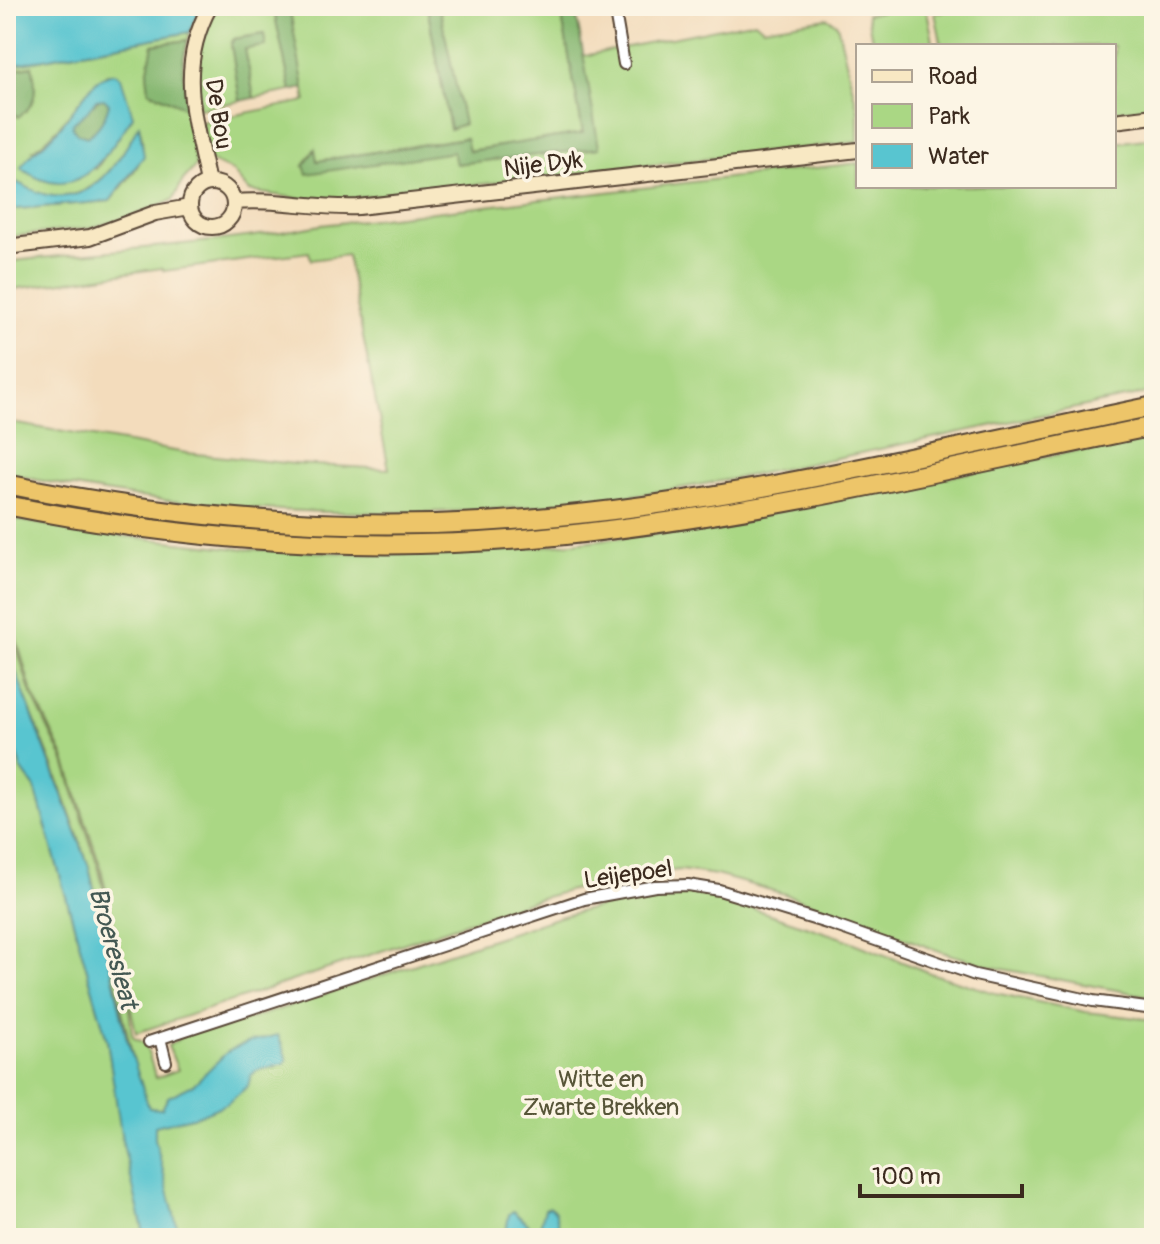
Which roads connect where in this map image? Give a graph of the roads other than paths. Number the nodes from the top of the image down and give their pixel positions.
1 (210, 6) edge
2 (614, 6) edge
3 (624, 64) dead end
4 (1154, 116) edge
5 (1116, 121) edge
6 (856, 150) edge
7 (208, 183) junction
8 (234, 202) junction
9 (190, 207) junction
10 (6, 247) edge
11 (1154, 406) edge
12 (1154, 426) edge
13 (6, 484) edge
14 (6, 505) edge
15 (1154, 1009) edge
16 (166, 1062) dead end

1 - 7 street, De Bou
2 - 3 street
4 - 5 street
6 - 8 street, Nije Dyk
7 - 8 street
7 - 9 street
8 - 9 street
9 - 10 street
11 - 13 highway
12 - 14 highway
15 - 16 street, Leijepoel

